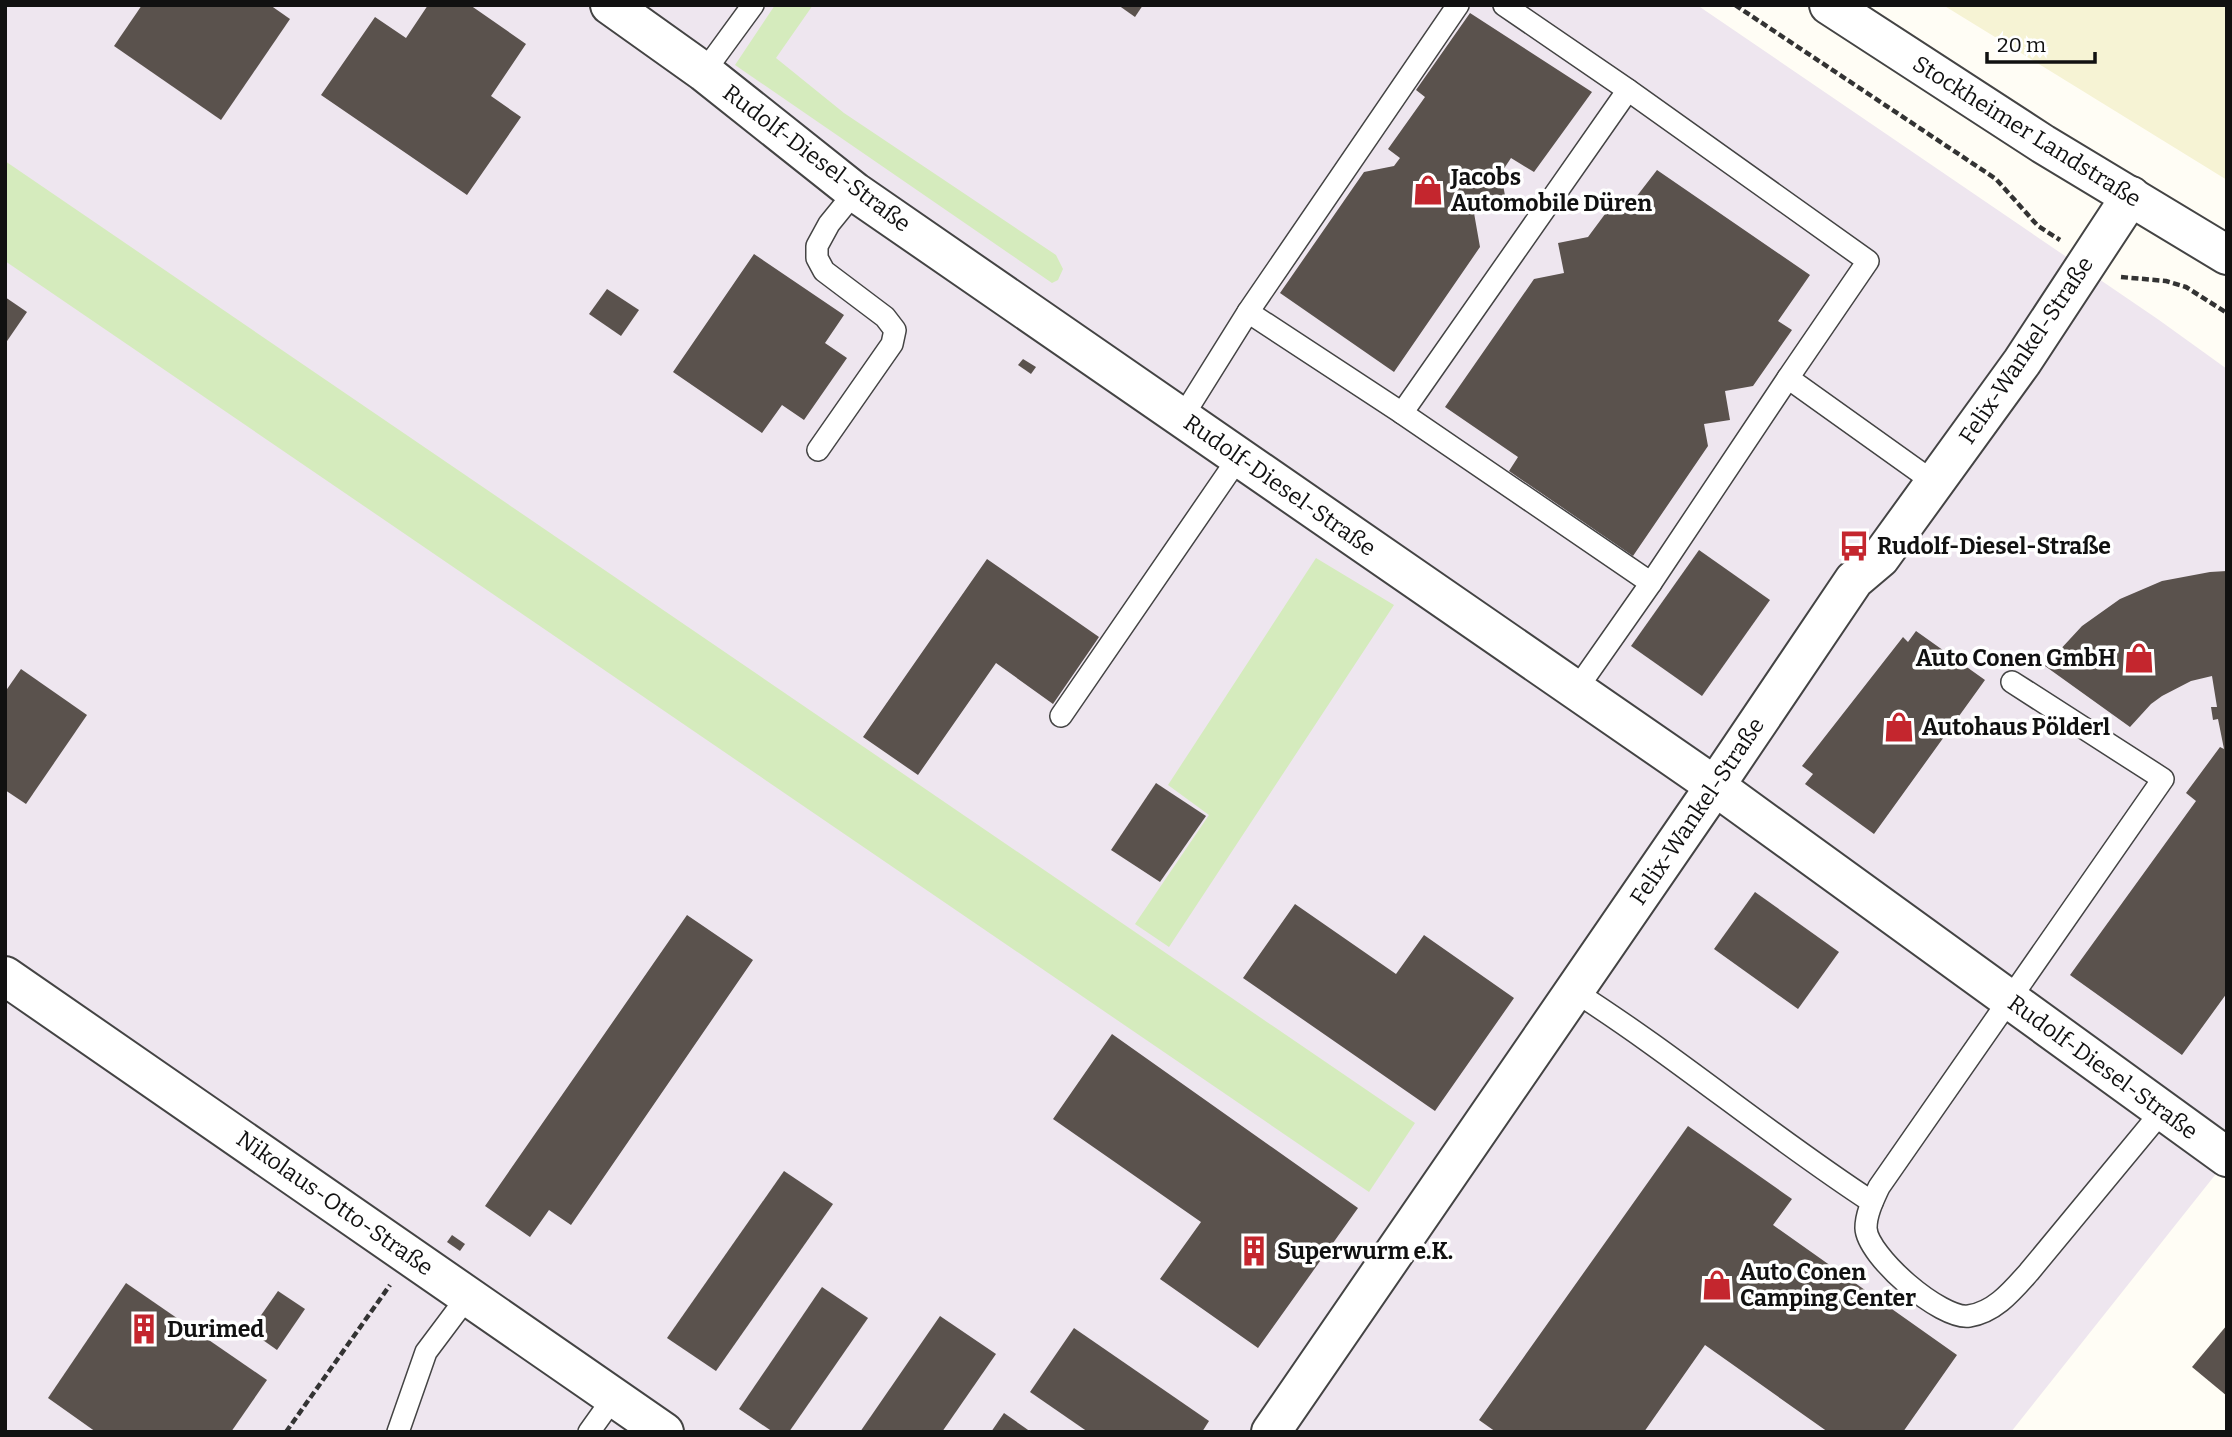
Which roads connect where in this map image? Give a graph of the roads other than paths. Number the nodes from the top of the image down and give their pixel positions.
1 (610, 5) edge
2 (753, 5) edge
3 (1458, 5) edge
4 (1504, 5) edge
5 (1829, 5) edge
6 (704, 72) junction
7 (1628, 90) junction
8 (855, 192) junction
9 (2131, 196) junction
10 (2227, 255) edge
11 (1248, 312) junction
12 (1788, 377) junction
13 (1402, 413) junction
14 (1183, 416) junction
15 (818, 450) dead end
16 (1239, 457) junction
17 (1935, 483) junction
18 (1651, 583) junction
19 (2012, 682) dead end
20 (1576, 690) junction
21 (1061, 716) dead end
22 (1715, 786) junction
23 (5, 976) edge
24 (1574, 991) junction
25 (2011, 1000) junction
26 (2163, 1110) junction
27 (2227, 1157) edge
28 (1871, 1202) junction
29 (468, 1296) junction
30 (614, 1397) junction
31 (398, 1432) edge
32 (589, 1432) edge
33 (664, 1432) edge
34 (1271, 1432) edge

1 - 6 street, Rudolf-Diesel-Straße
2 - 6 lane
3 - 11 lane
4 - 7 lane
5 - 9 street, Stockheimer Landstraße
6 - 8 street, Rudolf-Diesel-Straße
7 - 12 lane
7 - 13 lane
8 - 14 street, Rudolf-Diesel-Straße
8 - 15 lane
9 - 10 street, Stockheimer Landstraße
9 - 17 street, Felix-Wankel-Straße
11 - 13 lane
11 - 14 lane
12 - 17 lane
12 - 18 lane
13 - 18 lane
14 - 16 street, Rudolf-Diesel-Straße
16 - 20 street, Rudolf-Diesel-Straße
16 - 21 lane
17 - 22 street, Felix-Wankel-Straße
18 - 20 lane
19 - 25 lane
20 - 22 street, Rudolf-Diesel-Straße
22 - 24 street, Felix-Wankel-Straße
22 - 25 street, Rudolf-Diesel-Straße
23 - 29 street, Nikolaus-Otto-Straße
24 - 28 lane
24 - 34 street, Felix-Wankel-Straße
25 - 26 street, Rudolf-Diesel-Straße
25 - 28 lane
26 - 27 street, Rudolf-Diesel-Straße
26 - 28 lane
29 - 30 street, Nikolaus-Otto-Straße
29 - 31 lane
30 - 32 lane
30 - 33 street, Nikolaus-Otto-Straße

